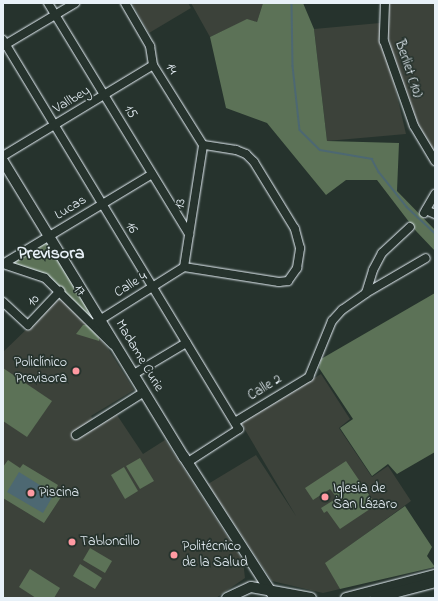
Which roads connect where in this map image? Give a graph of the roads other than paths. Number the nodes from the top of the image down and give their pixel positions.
1 (48, 3) edge
2 (75, 3) edge
3 (125, 3) edge
4 (385, 3) edge
5 (55, 15) junction
6 (4, 43) edge
7 (153, 65) junction
8 (105, 95) junction
9 (53, 126) junction
10 (203, 145) junction
11 (3, 156) edge
12 (3, 161) edge
13 (435, 161) edge
14 (152, 174) junction
15 (435, 194) edge
16 (102, 204) junction
17 (435, 214) edge
18 (410, 227) dead end
19 (189, 234) junction
20 (51, 236) junction
21 (426, 258) dead end
22 (3, 264) edge
23 (184, 267) junction
24 (151, 287) junction
25 (60, 291) junction
26 (366, 294) junction
27 (3, 302) edge
28 (96, 322) junction
29 (186, 343) junction
30 (134, 374) junction
31 (144, 392) junction
32 (237, 426) junction
33 (76, 435) dead end
34 (188, 462) junction
35 (253, 565) junction
36 (435, 575) edge
37 (435, 582) edge
38 (247, 587) junction
39 (268, 588) junction
40 (408, 590) edge
41 (279, 596) edge
42 (227, 598) edge
43 (311, 598) edge
44 (346, 598) edge
45 (375, 598) edge

1 - 5 street, 15
2 - 5 street
3 - 7 street, 14
4 - 13 street, Berliet (10)
5 - 6 street
5 - 8 street, 15
6 - 9 street, 16
7 - 8 street, Vallbey
7 - 10 street, 14
8 - 9 street, Vallbey
8 - 14 street, 15
9 - 11 street, Vallbey
9 - 16 street, 16
10 - 19 street, 13
10 - 23 street
12 - 20 main road, Madame Curie
14 - 16 street, Lucas
14 - 19 street, 15
15 - 17 street
16 - 20 street, Lucas
16 - 24 street, 16
18 - 26 street
19 - 23 street, 13
20 - 22 street, Lucas
20 - 28 main road, Madame Curie
21 - 26 street
22 - 25 street, 17
23 - 24 street, Calle 4
24 - 28 street, Calle 4
24 - 29 street, 16
25 - 27 street, 10
25 - 28 street, 17
26 - 32 street, Calle 2
28 - 30 main road, Madame Curie
29 - 30 street
29 - 32 street, 16
30 - 31 main road, Madame Curie
31 - 33 street
31 - 34 main road, Madame Curie
32 - 34 street, Calle 2
34 - 35 main road, Madame Curie
35 - 38 main road
35 - 39 main road, Madame Curie
36 - 40 main road
37 - 40 main road
38 - 39 main road
38 - 42 main road
39 - 41 main road, Madame Curie
40 - 44 main road
40 - 45 main road
41 - 43 main road

